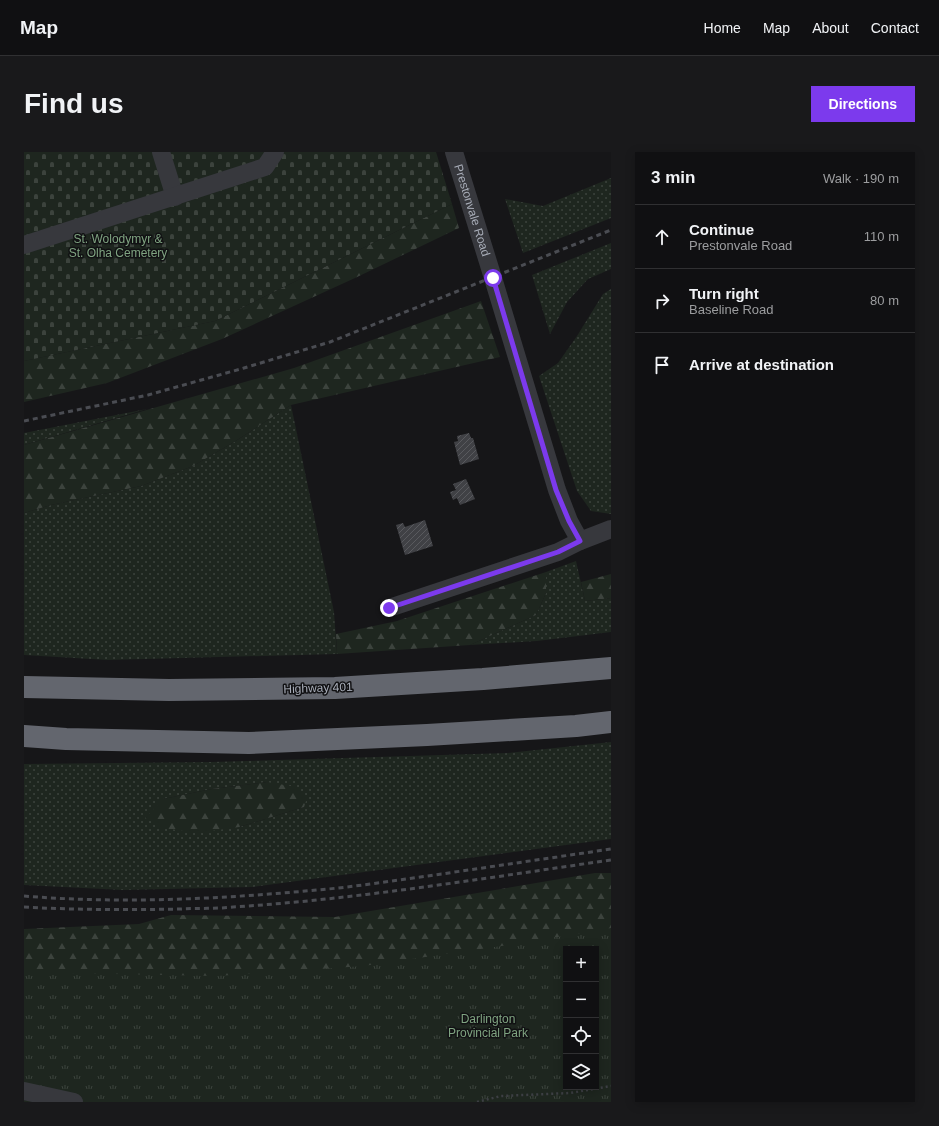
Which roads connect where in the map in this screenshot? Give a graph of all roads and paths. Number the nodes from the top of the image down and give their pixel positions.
1 (161, 152) edge
2 (275, 152) edge
3 (454, 152) edge
4 (175, 197) junction
5 (24, 245) edge
6 (611, 529) edge
7 (580, 541) junction
8 (389, 608) dead end
9 (611, 668) edge
10 (24, 687) edge
11 (611, 722) edge
12 (24, 736) edge
13 (611, 1086) edge
14 (24, 1091) edge
15 (74, 1102) edge
16 (477, 1102) edge

1 - 4 street
2 - 4 street
3 - 7 street, Prestonvale Road
4 - 5 street
6 - 7 street
7 - 8 street
9 - 10 highway, Highway 401
11 - 12 highway
13 - 16 path
14 - 15 street

